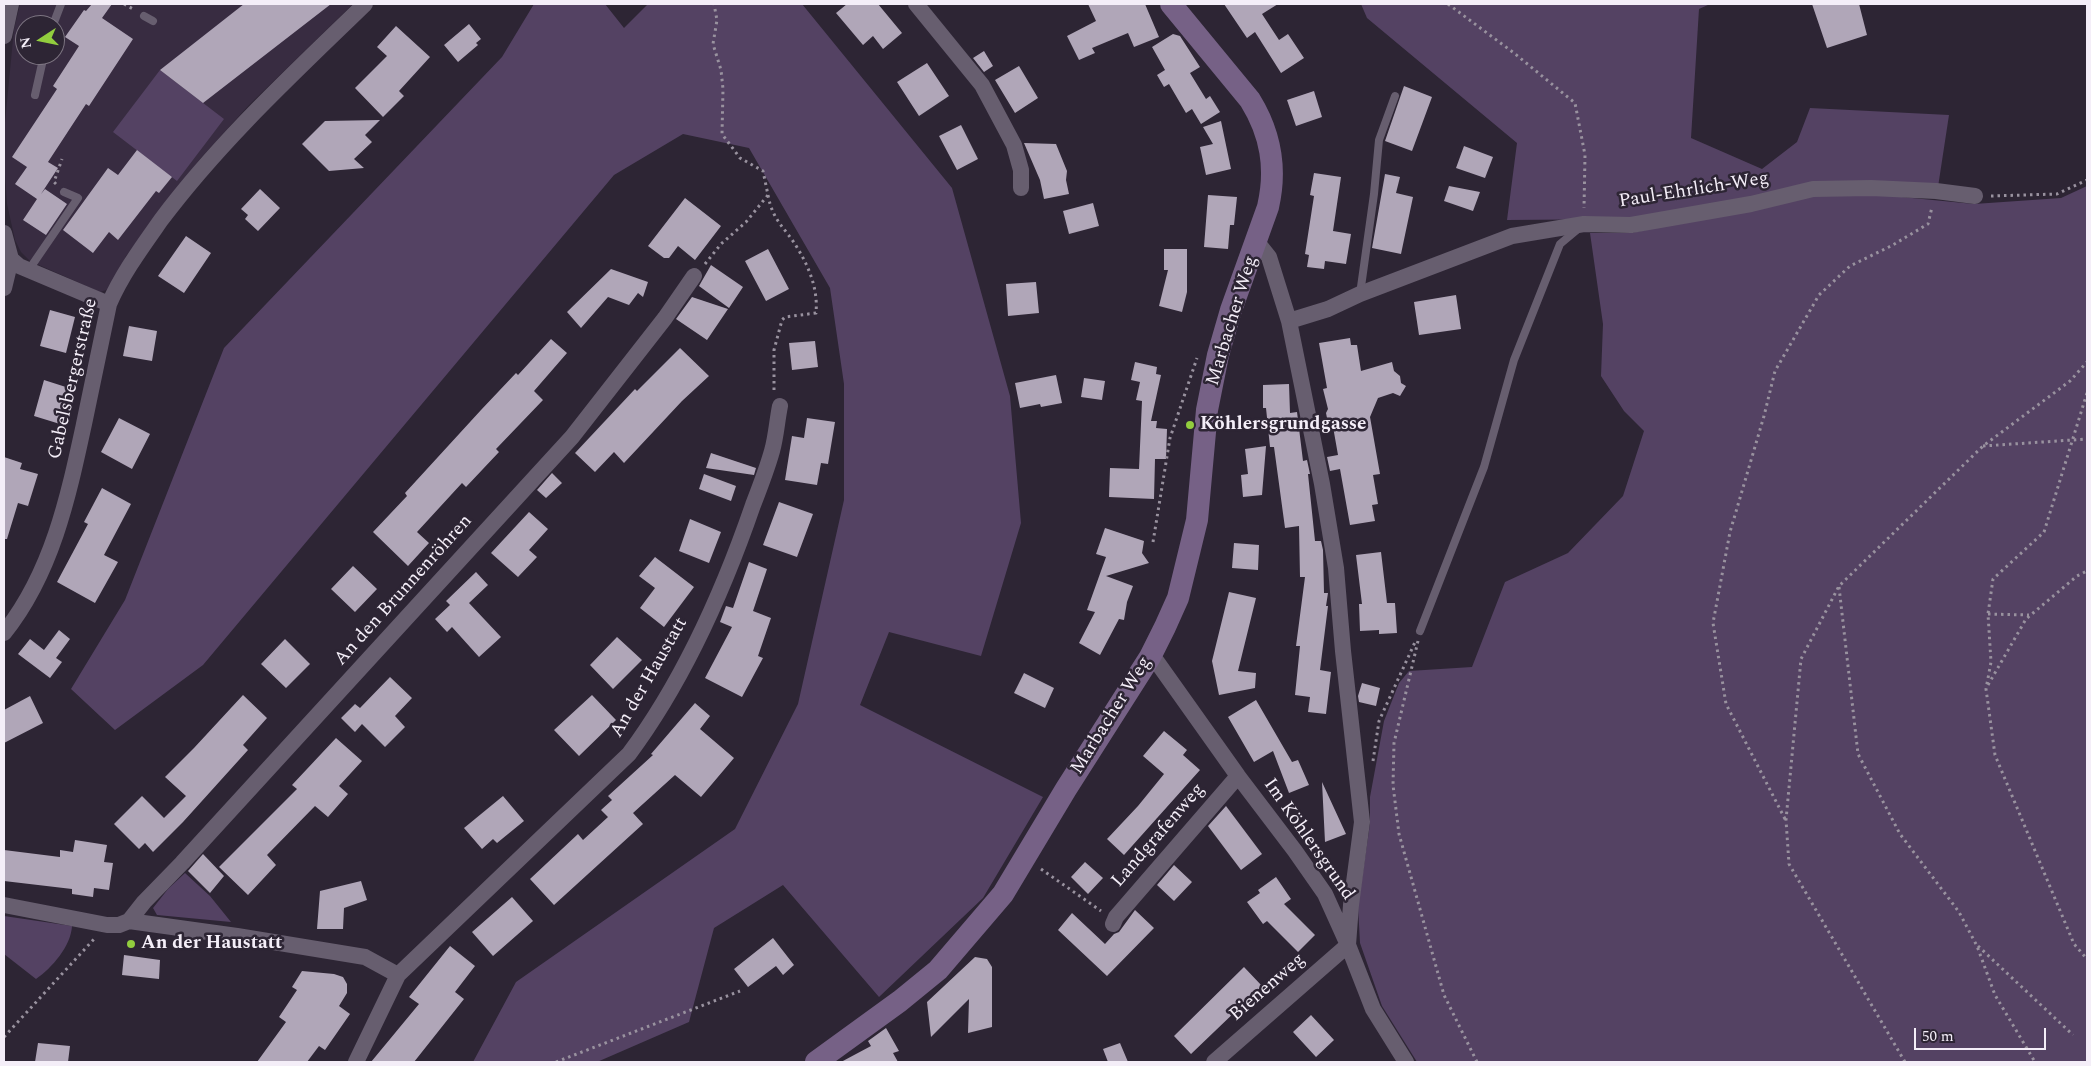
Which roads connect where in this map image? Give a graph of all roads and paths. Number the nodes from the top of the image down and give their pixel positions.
1 (11, 4) edge
2 (365, 4) edge
3 (714, 4) edge
4 (916, 4) edge
5 (1172, 4) edge
6 (1448, 4) edge
7 (144, 16) dead end
8 (153, 21) dead end
9 (4, 36) edge
10 (42, 65) edge
11 (34, 95) dead end
12 (1395, 96) dead end
13 (62, 159) dead end
14 (2087, 180) edge
15 (1021, 188) dead end
16 (1936, 191) junction
17 (64, 192) joint
18 (768, 195) junction
19 (1975, 196) joint
20 (1584, 224) junction
21 (4, 233) edge
22 (1257, 242) junction
23 (11, 259) junction
24 (28, 271) junction
25 (694, 276) joint
26 (4, 288) edge
27 (1360, 294) junction
28 (110, 304) junction
29 (1289, 321) junction
30 (2087, 362) edge
31 (1217, 363) junction
32 (2087, 393) edge
33 (780, 406) joint
34 (2087, 439) edge
35 (2074, 441) junction
36 (1982, 446) junction
37 (1153, 542) dead end
38 (2087, 571) edge
39 (1838, 586) junction
40 (1988, 614) junction
41 (2030, 615) junction
42 (1420, 631) junction
43 (4, 633) edge
44 (1150, 656) junction
45 (1986, 689) junction
46 (1373, 763) dead end
47 (1238, 776) junction
48 (1786, 820) junction
49 (1041, 869) dead end
50 (4, 905) edge
51 (1109, 918) joint
52 (129, 921) junction
53 (107, 925) junction
54 (1348, 944) junction
55 (1978, 946) junction
56 (2087, 959) edge
57 (398, 975) junction
58 (740, 991) dead end
59 (2073, 1035) dead end
60 (4, 1037) edge
61 (356, 1062) edge
62 (556, 1062) edge
63 (816, 1062) edge
64 (1214, 1062) edge
65 (1406, 1062) edge
66 (1477, 1062) edge
67 (1905, 1062) edge
68 (2035, 1062) edge

1 - 9 street
2 - 28 street, Gabelsbergerstraße
3 - 18 path
4 - 15 street
5 - 22 main road, Marbacher Weg
6 - 20 path
7 - 8 lane
10 - 11 lane
12 - 27 lane
13 - 17 path
14 - 19 path
16 - 19 street, Paul-Ehrlich-Weg
16 - 20 street, Paul-Ehrlich-Weg
16 - 48 path
17 - 24 lane
18 - 25 path
18 - 33 path
20 - 27 street, Paul-Ehrlich-Weg
20 - 42 lane
21 - 23 street
22 - 29 street
22 - 31 main road, Marbacher Weg
23 - 24 street
23 - 26 street
24 - 28 street
25 - 52 street, An den Brunnenröhren
27 - 29 street, Paul-Ehrlich-Weg
28 - 43 street, Gabelsbergerstraße
29 - 54 street
30 - 36 path
31 - 37 path
31 - 44 main road, Marbacher Weg
32 - 35 path
33 - 57 street, An der Haustatt
34 - 35 path
35 - 36 path
35 - 40 path
36 - 39 path
38 - 41 path
39 - 48 path
39 - 55 path
40 - 41 path
40 - 45 path
41 - 45 path
42 - 46 path
42 - 66 path
44 - 47 street, Im Köhlersgrund
44 - 63 main road, Marbacher Weg
45 - 56 path
47 - 51 street, Landgrafenweg
47 - 54 street, Im Köhlersgrund
48 - 67 path
49 - 51 path
50 - 53 street
52 - 53 street
52 - 57 street
53 - 60 path
54 - 64 street, Bienenweg
54 - 65 street, Im Köhlersgrund
55 - 59 path
55 - 68 path
57 - 61 street, An der Haustatt
58 - 62 path

